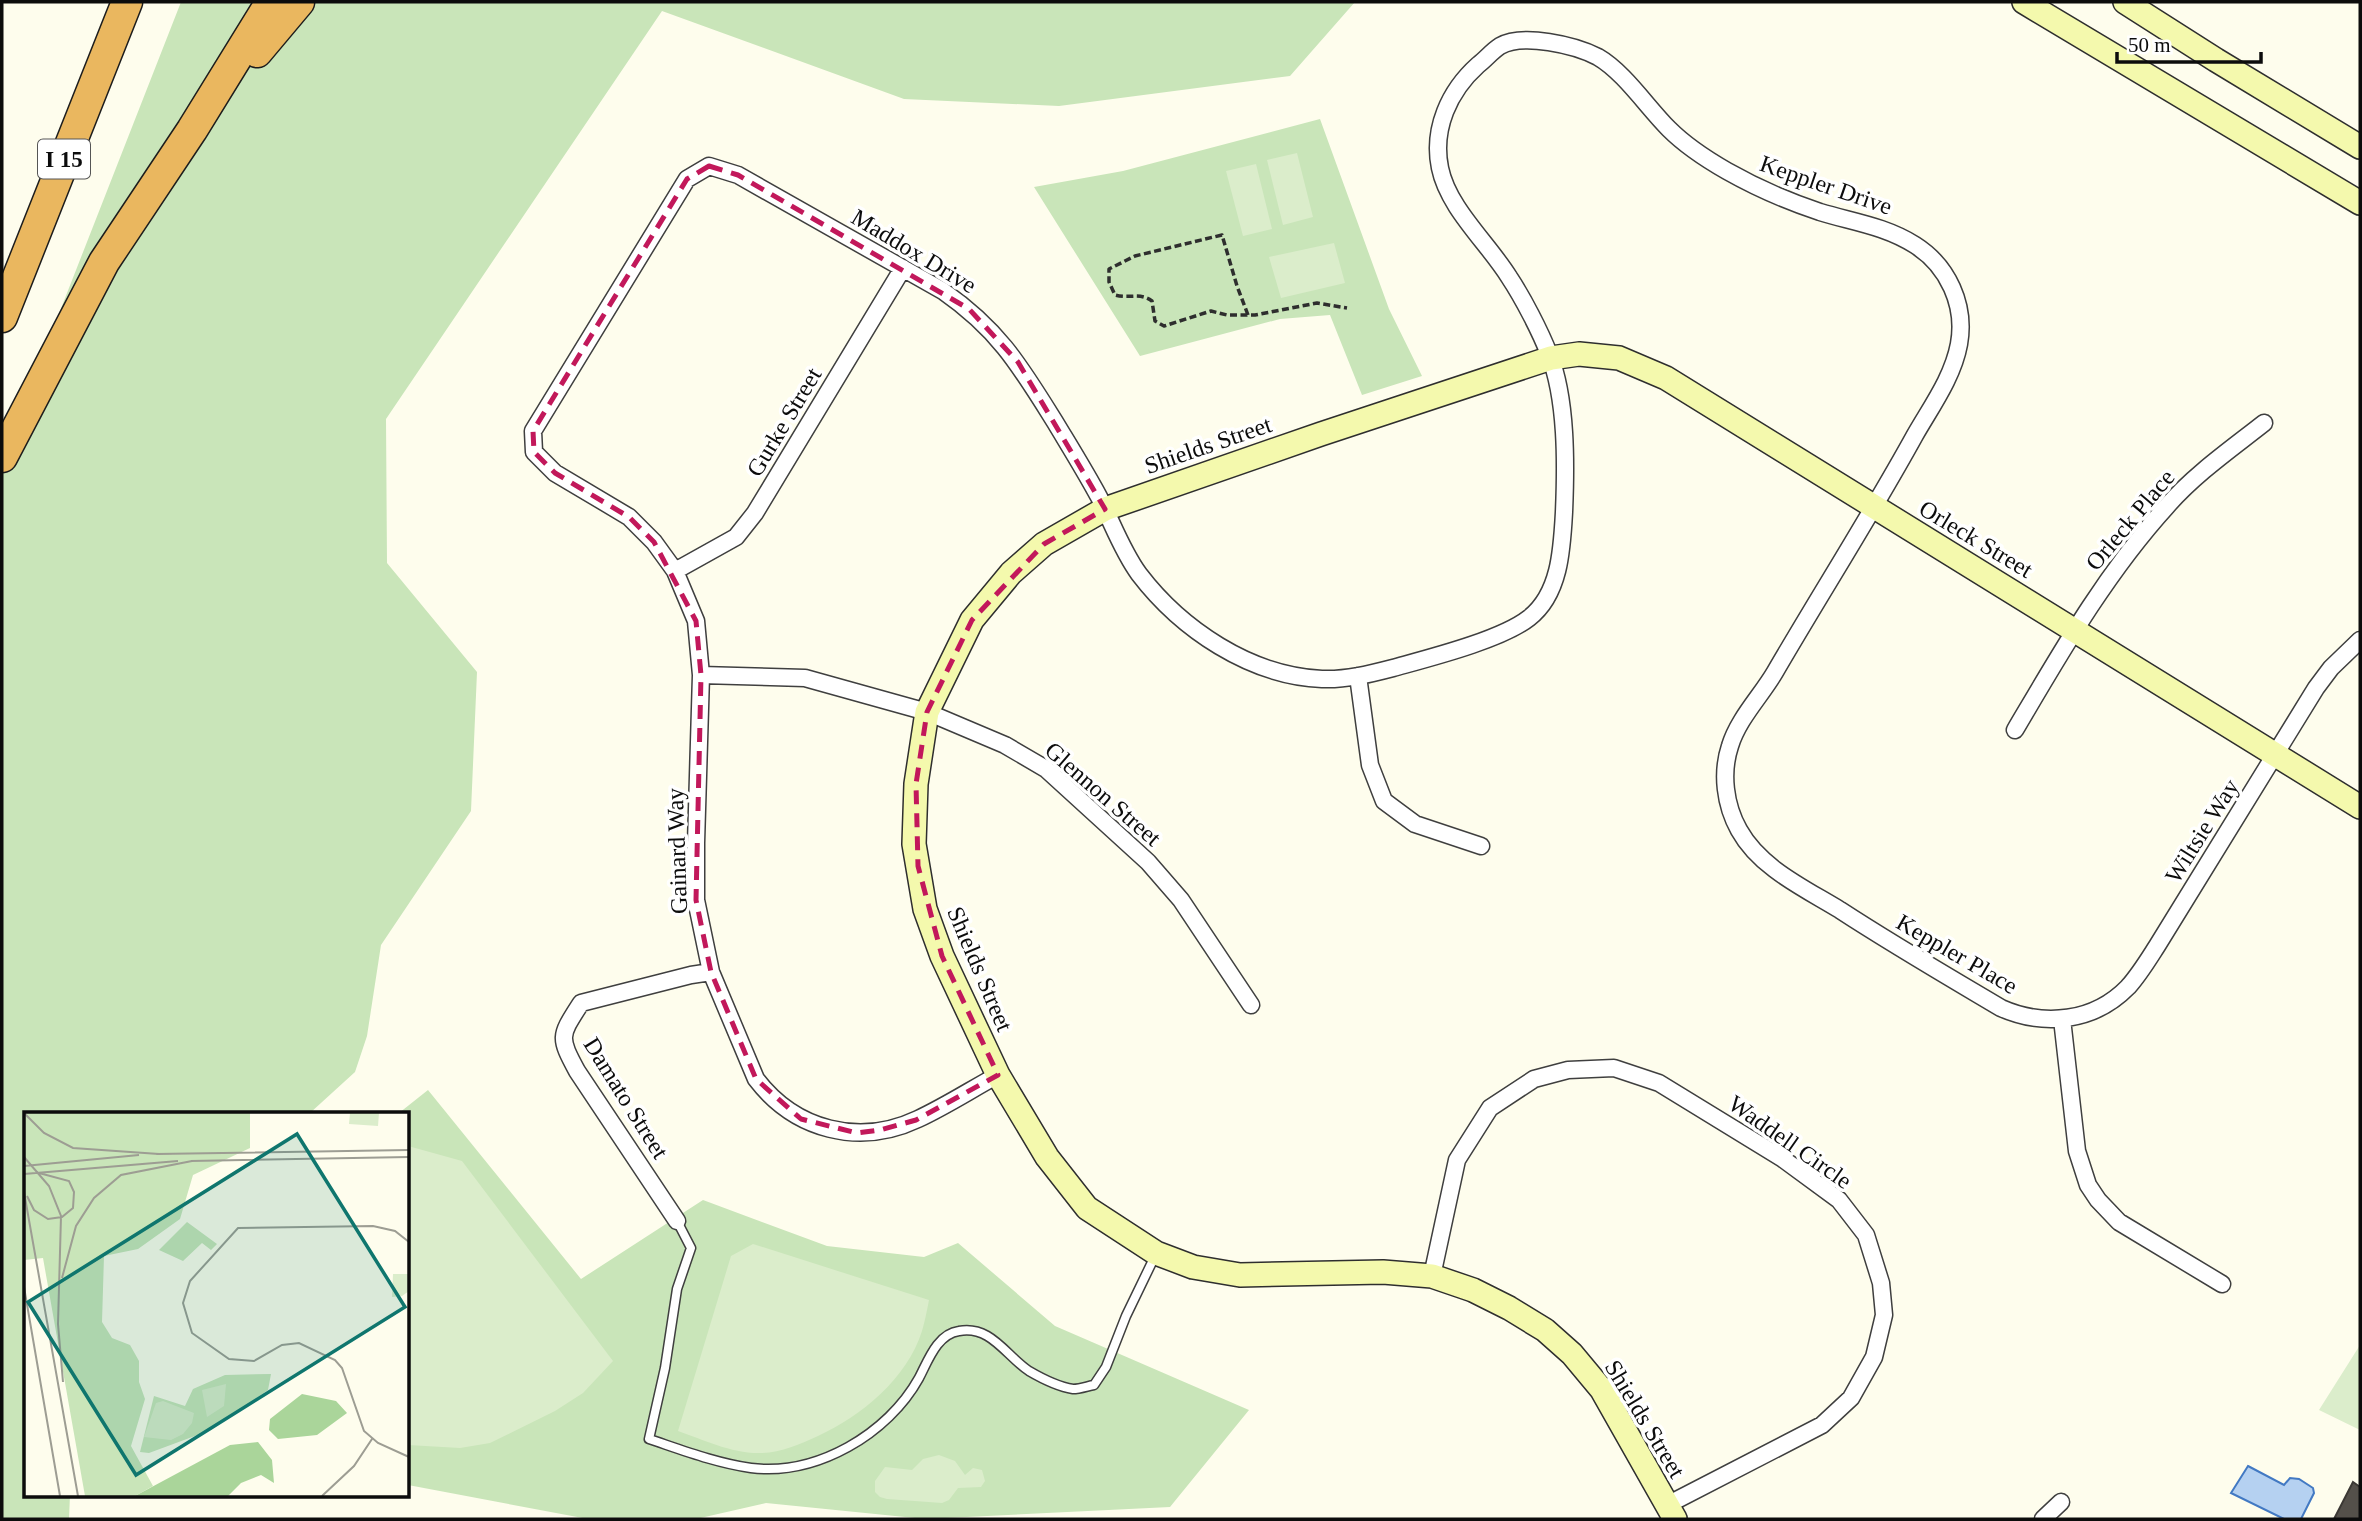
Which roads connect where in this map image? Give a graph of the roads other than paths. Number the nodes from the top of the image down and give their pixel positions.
1 (127, 2) edge
2 (271, 2) edge
3 (299, 2) edge
4 (2024, 2) edge
5 (2125, 2) edge
6 (192, 130) junction
7 (2360, 147) edge
8 (2360, 203) edge
9 (903, 268) junction
10 (2, 317) edge
11 (1551, 358) junction
12 (543, 413) joint
13 (2264, 423) dead end
14 (2, 457) edge
15 (1873, 508) junction
16 (1105, 509) junction
17 (675, 571) junction
18 (2075, 630) junction
19 (2360, 640) edge
20 (701, 675) junction
21 (1359, 676) junction
22 (1772, 677) joint
23 (927, 712) junction
24 (2015, 730) dead end
25 (2275, 755) junction
26 (2360, 807) edge
27 (1481, 846) dead end
28 (711, 972) junction
29 (1251, 1005) dead end
30 (2062, 1019) junction
31 (998, 1075) junction
32 (677, 1221) joint
33 (1156, 1253) junction
34 (1432, 1276) junction
35 (2222, 1284) dead end
36 (2061, 1502) dead end
37 (1671, 1512) edge
38 (2043, 1519) edge

1 - 10 highway, I 15
2 - 6 highway
3 - 6 highway
4 - 8 street
5 - 7 street
6 - 14 highway
9 - 12 street, Maddox Drive
9 - 16 street, Maddox Drive
9 - 17 street, Gurke Street
11 - 15 street, Orleck Street
11 - 15 street, Keppler Drive
11 - 16 street, Shields Street
11 - 21 street, Keppler Drive
12 - 17 street, Gainard Way
13 - 18 street, Orleck Place
15 - 18 street, Orleck Street
15 - 22 street, Keppler Drive
16 - 21 street, Maddox Drive
16 - 23 street, Shields Street
17 - 20 street, Gainard Way
18 - 24 street, Orleck Place
18 - 25 street, Orleck Street
19 - 25 street, Wiltsie Way
20 - 23 street, Glennon Street
20 - 28 street, Gainard Way
21 - 27 street
22 - 30 street, Keppler Place
23 - 29 street, Glennon Street
23 - 31 street, Shields Street
25 - 26 street, Orleck Street
25 - 30 street, Wiltsie Way
28 - 31 street, Gainard Way
28 - 32 street, Damato Street
30 - 35 street
31 - 33 street, Shields Street
32 - 33 lane
33 - 34 street, Shields Street
34 - 37 street, Shields Street
34 - 37 street, Waddell Circle
36 - 38 street

